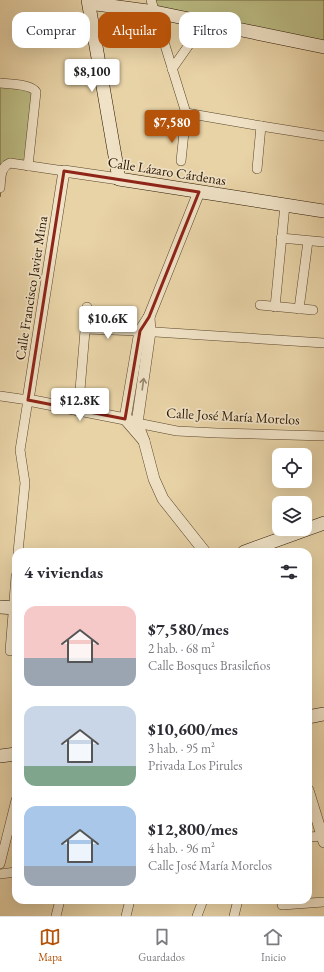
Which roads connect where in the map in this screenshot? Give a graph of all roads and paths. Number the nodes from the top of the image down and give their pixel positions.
1 (88, 1) edge
2 (153, 6) edge
3 (179, 14) edge
4 (241, 30) edge
5 (324, 47) edge
6 (187, 48) edge
7 (172, 69) junction
8 (0, 83) edge
9 (186, 113) junction
10 (261, 126) junction
11 (324, 136) edge
12 (181, 161) dead end
13 (28, 166) junction
14 (257, 169) dead end
15 (64, 171) junction
16 (119, 179) junction
17 (0, 188) edge
18 (200, 192) junction
19 (285, 205) junction
20 (324, 211) edge
21 (281, 238) junction
22 (308, 241) junction
23 (324, 242) edge
24 (260, 305) dead end
25 (87, 307) dead end
26 (275, 307) junction
27 (299, 309) junction
28 (313, 310) dead end
29 (85, 329) junction
30 (145, 331) junction
31 (324, 343) edge
32 (80, 390) dead end
33 (0, 396) edge
34 (28, 400) junction
35 (125, 419) junction
36 (137, 423) junction
37 (324, 436) edge
38 (144, 441) junction
39 (324, 523) edge
40 (18, 548) edge
41 (202, 548) edge
42 (255, 548) edge
43 (0, 607) edge
44 (12, 608) edge
45 (12, 634) edge
46 (10, 651) dead end
47 (324, 714) edge
48 (312, 716) edge
49 (12, 754) edge
50 (0, 756) edge
51 (312, 803) edge
52 (12, 828) edge
53 (312, 837) edge
54 (323, 838) edge
55 (0, 864) edge
56 (12, 872) edge
57 (0, 874) edge
58 (324, 902) edge
59 (312, 903) edge
60 (59, 904) edge
61 (129, 904) edge
62 (201, 904) edge
63 (237, 904) edge
64 (296, 904) edge
65 (282, 905) dead end
66 (56, 916) edge
67 (126, 916) edge
68 (197, 916) edge
69 (234, 916) edge

1 - 2 main road
1 - 16 main road
2 - 3 main road
2 - 7 street
4 - 5 main road
6 - 7 street
7 - 9 street
8 - 13 street
9 - 10 street
9 - 12 street
10 - 11 street
10 - 14 street
13 - 15 street, Calle Lázaro Cárdenas
13 - 17 street, Calle Lázaro Cárdenas
15 - 16 street, Calle Lázaro Cárdenas
15 - 34 street, Calle Francisco Javier Mina
16 - 18 main road, Calle Lázaro Cárdenas
18 - 19 main road, Calle Lázaro Cárdenas
18 - 30 street
19 - 20 main road, Calle Lázaro Cárdenas
19 - 21 street
21 - 22 street
21 - 26 street
22 - 23 street
22 - 27 street
24 - 26 street
25 - 29 street
26 - 27 street
27 - 28 street
29 - 30 street
29 - 32 street
30 - 31 street
30 - 35 street
36 -> 30 street
33 - 34 street, Calle José María Morelos
34 - 35 street, Calle José María Morelos
34 - 40 street, Calle Francisco Javier Mina
35 - 36 street, Calle José María Morelos
35 - 38 street
36 - 37 street, Calle José María Morelos
36 - 38 street
38 - 41 street
39 - 42 main road
43 - 44 main road
45 - 46 street
47 - 48 main road
49 - 50 main road
51 - 54 street
52 - 55 street
53 - 54 street
56 - 57 street
58 - 59 street
60 - 66 street
61 - 67 street
62 - 68 street
63 - 69 street
64 - 65 street

